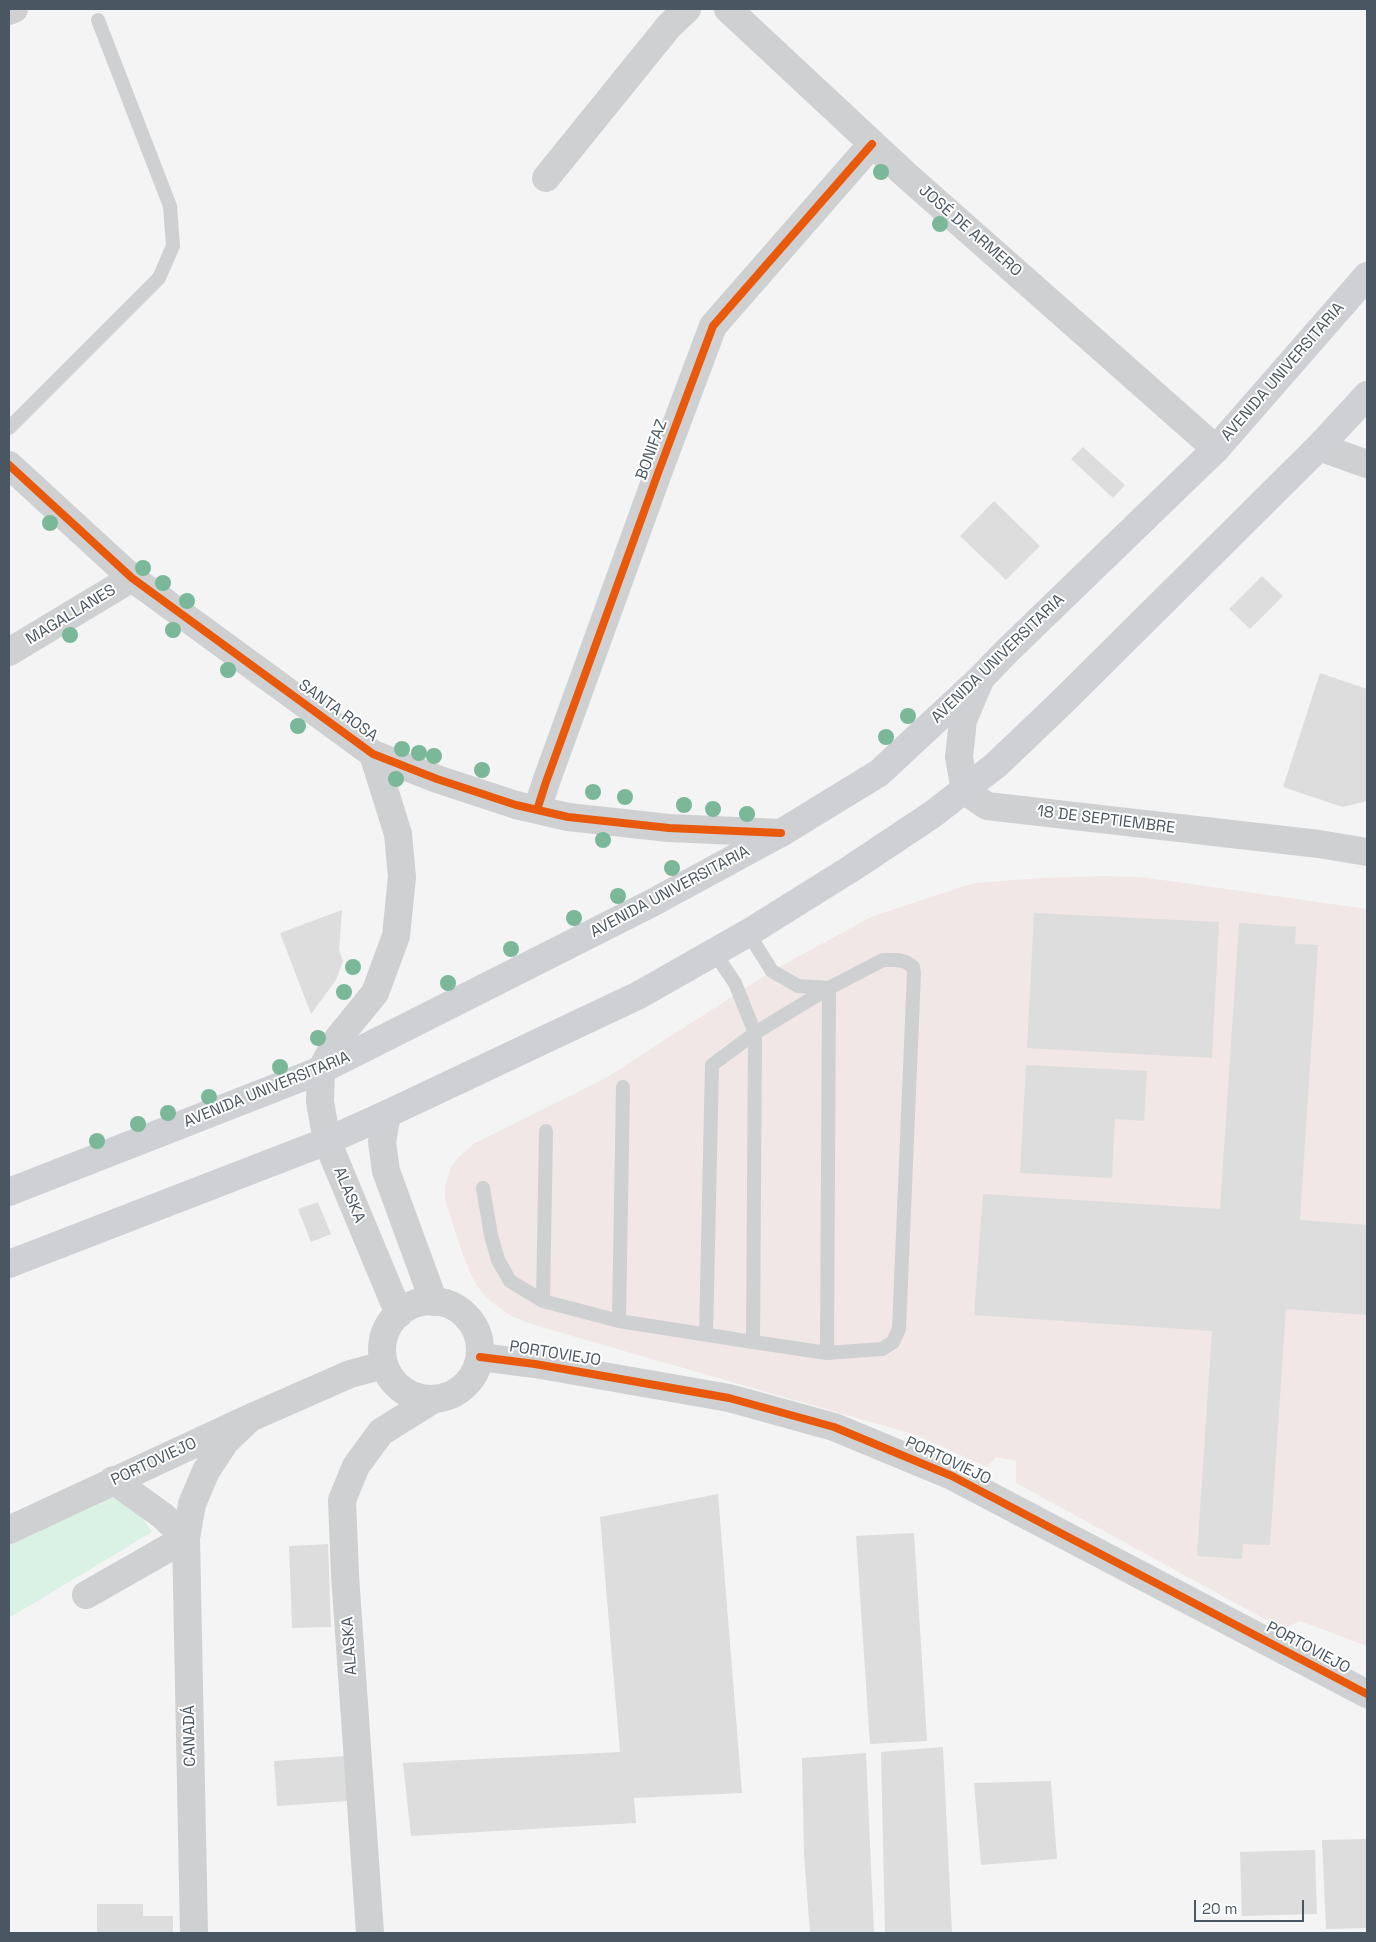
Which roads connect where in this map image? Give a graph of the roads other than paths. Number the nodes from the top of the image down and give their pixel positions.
1 (14, 9) edge
2 (687, 9) edge
3 (728, 9) edge
4 (9, 10) edge
5 (98, 20) dead end
6 (872, 144) junction
7 (546, 178) dead end
8 (1367, 276) edge
9 (1367, 396) edge
10 (9, 428) edge
11 (1319, 446) junction
12 (1216, 449) junction
13 (1367, 464) edge
14 (9, 465) edge
15 (132, 578) junction
16 (9, 652) edge
17 (981, 678) junction
18 (373, 754) junction
19 (965, 791) junction
20 (537, 810) junction
21 (781, 833) junction
22 (1367, 852) edge
23 (748, 933) junction
24 (714, 952) junction
25 (829, 988) junction
26 (755, 1033) junction
27 (322, 1070) junction
28 (624, 1087) dead end
29 (387, 1114) junction
30 (546, 1131) dead end
31 (327, 1141) junction
32 (483, 1188) dead end
33 (9, 1192) edge
34 (9, 1264) edge
35 (543, 1301) junction
36 (434, 1302) junction
37 (399, 1314) junction
38 (618, 1321) junction
39 (706, 1335) junction
40 (753, 1342) junction
41 (827, 1353) junction
42 (480, 1357) junction
43 (384, 1365) junction
44 (434, 1399) junction
45 (250, 1418) junction
46 (113, 1480) junction
47 (9, 1530) edge
48 (186, 1538) junction
49 (86, 1595) dead end
50 (1367, 1694) edge
51 (194, 1933) edge
52 (370, 1933) edge

1 - 4 street
2 - 7 street
3 - 6 street, JOSÉ DE ARMERO
5 - 10 lane
6 - 12 street, JOSÉ DE ARMERO
6 - 20 street, BONIFAZ
8 - 12 main road, AVENIDA UNIVERSITARIA
9 - 11 main road
11 - 13 street
11 - 19 main road
12 - 17 main road, AVENIDA UNIVERSITARIA
14 - 15 street, SANTA ROSA
15 - 16 street, MAGALLANES
15 - 18 street, SANTA ROSA
17 - 19 street
17 - 21 main road, AVENIDA UNIVERSITARIA
18 - 20 street, SANTA ROSA
18 - 27 street, SANTA ROSA
19 - 22 street, 18 DE SEPTIEMBRE
19 - 23 main road
20 - 21 street, SANTA ROSA
21 - 27 main road, AVENIDA UNIVERSITARIA
23 - 24 main road
23 - 25 lane
24 - 26 lane
24 - 29 main road
25 - 26 lane
25 - 41 lane
25 - 41 lane
26 - 39 lane
26 - 40 lane
27 - 31 street, ALASKA
27 - 33 main road, AVENIDA UNIVERSITARIA
28 - 38 lane
29 - 31 main road
29 - 36 street
30 - 35 lane
31 - 34 main road
31 - 37 street, ALASKA
32 - 35 lane
35 - 38 lane
36 - 37 street
36 - 42 street
37 - 43 street
38 - 39 lane
39 - 40 lane
40 - 41 lane
42 - 44 street
42 - 50 street, PORTOVIEJO
43 - 44 street
43 - 45 street, PORTOVIEJO
44 - 52 street, ALASKA
45 - 46 street, PORTOVIEJO
45 - 48 street, CANADÁ
46 - 47 street, PORTOVIEJO
46 - 48 street
48 - 49 street
48 - 51 street, CANADÁ

